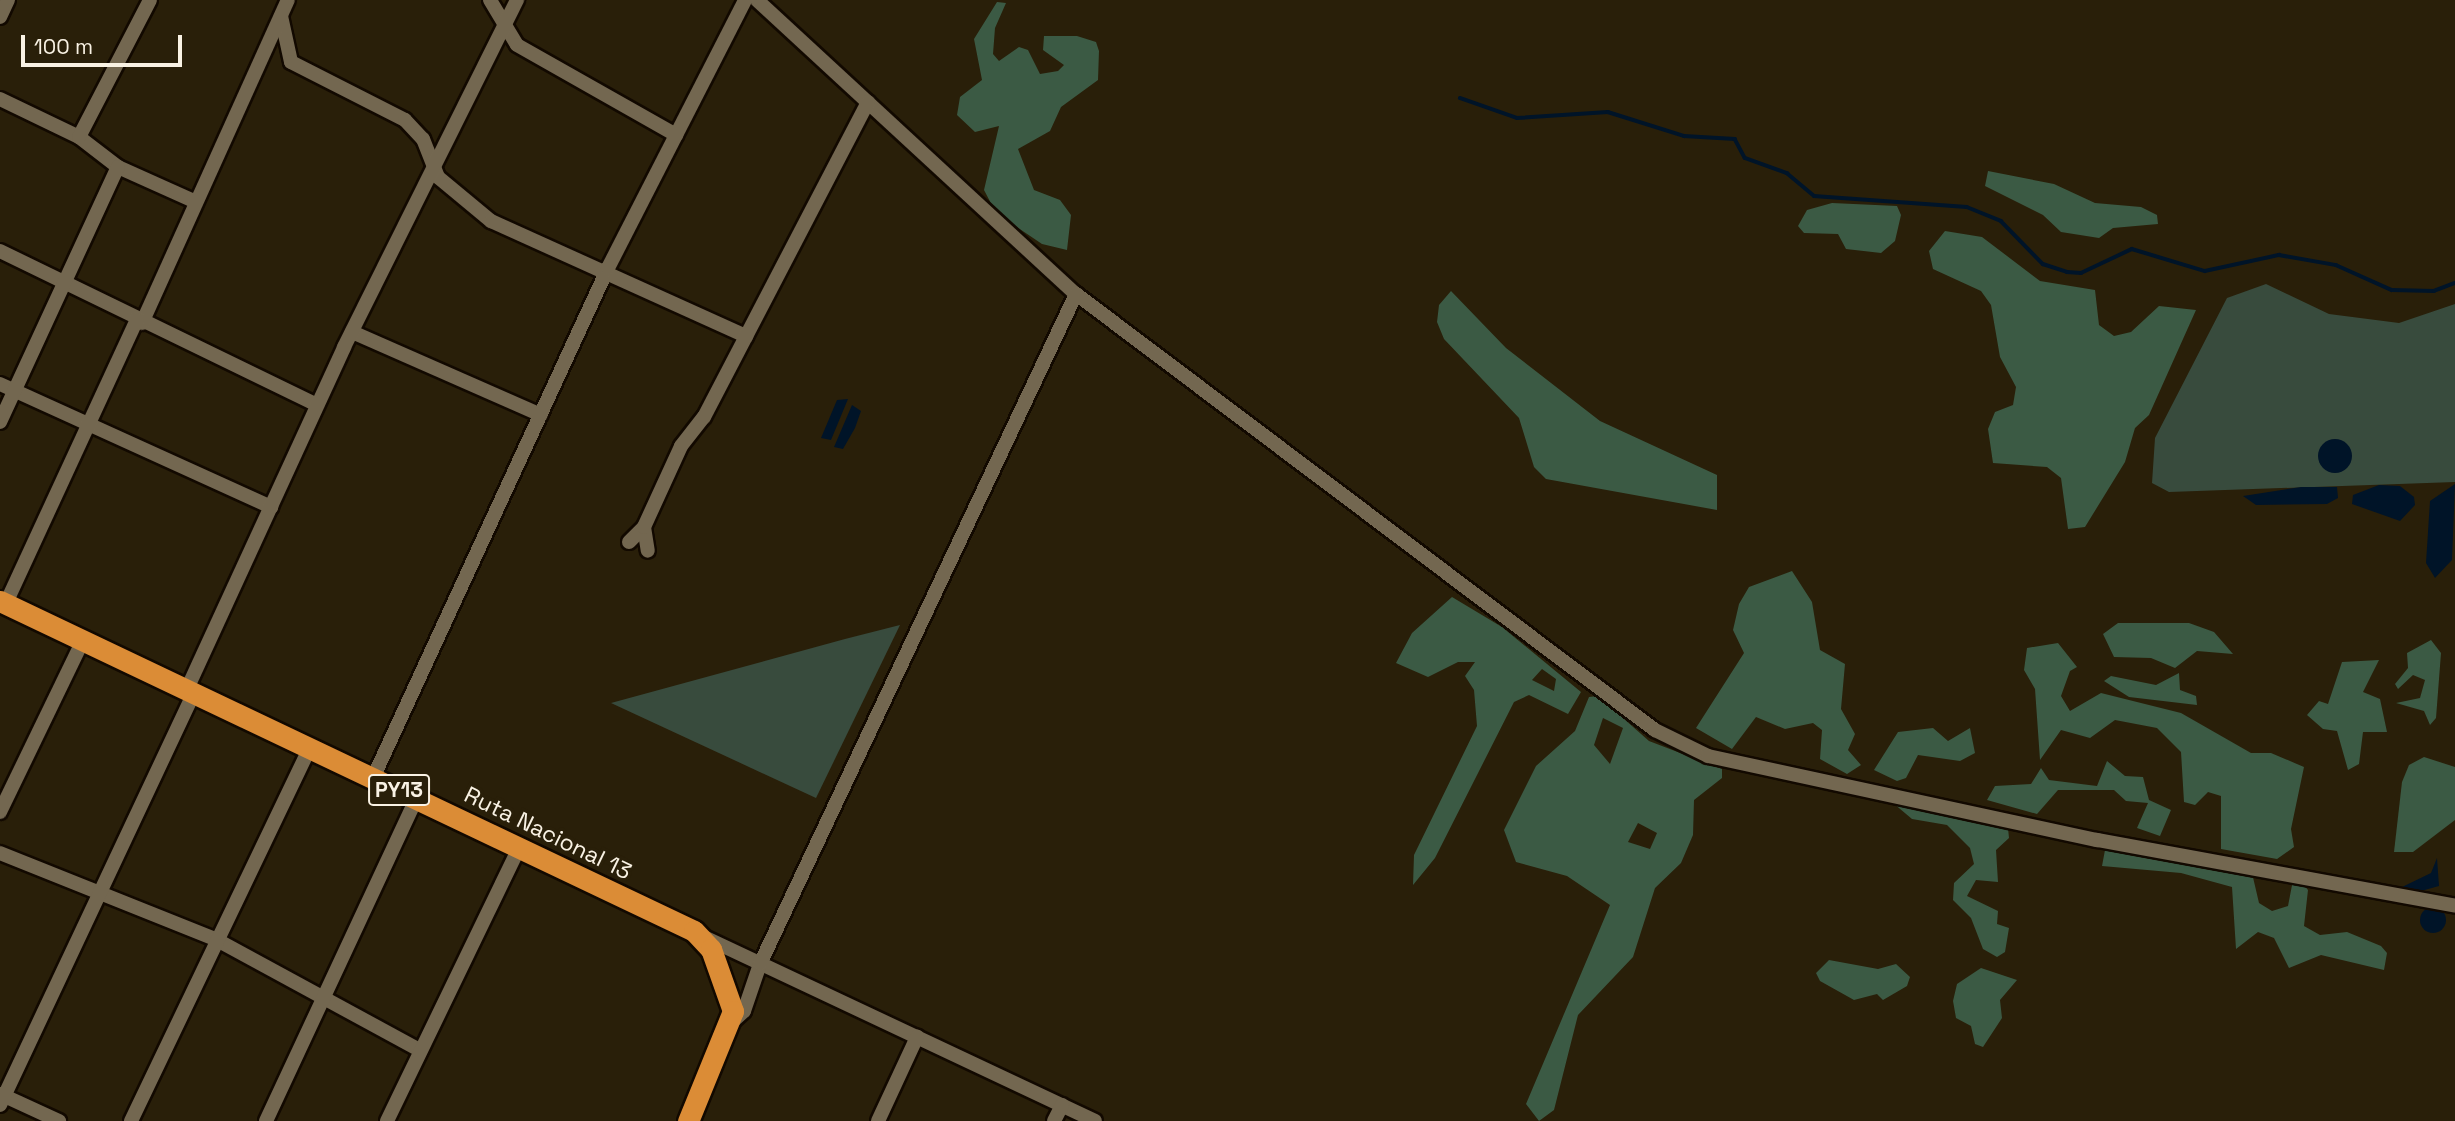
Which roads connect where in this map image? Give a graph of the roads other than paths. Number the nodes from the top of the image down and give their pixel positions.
1 (8, 0) edge
2 (150, 0) edge
3 (288, 0) edge
4 (490, 0) edge
5 (517, 0) edge
6 (745, 0) edge
7 (757, 0) edge
8 (281, 16) junction
9 (0, 17) edge
10 (503, 21) junction
11 (0, 99) edge
12 (868, 102) junction
13 (676, 135) junction
14 (79, 138) junction
15 (434, 163) junction
16 (118, 167) junction
17 (195, 202) junction
18 (0, 251) edge
19 (608, 268) junction
20 (63, 282) junction
21 (1076, 294) junction
22 (140, 321) junction
23 (352, 332) junction
24 (746, 336) junction
25 (7, 387) edge
26 (317, 405) junction
27 (541, 415) junction
28 (0, 422) edge
29 (89, 424) junction
30 (271, 507) junction
31 (644, 527) junction
32 (629, 542) dead end
33 (648, 551) dead end
34 (3, 602) edge
35 (83, 640) junction
36 (191, 691) junction
37 (310, 748) junction
38 (373, 778) junction
39 (416, 799) junction
40 (0, 812) edge
41 (519, 848) junction
42 (0, 853) edge
43 (100, 893) junction
44 (2455, 906) edge
45 (694, 931) junction
46 (217, 940) junction
47 (760, 964) junction
48 (324, 994) junction
49 (730, 1024) junction
50 (917, 1037) junction
51 (420, 1050) junction
52 (2, 1098) edge
53 (1062, 1105) junction
54 (59, 1121) edge
55 (131, 1121) edge
56 (266, 1121) edge
57 (387, 1121) edge
58 (688, 1121) edge
59 (878, 1121) edge
60 (1054, 1121) edge
61 (1096, 1121) edge

1 - 9 street
2 - 14 street
3 - 8 street
4 - 10 street
5 - 10 street
6 - 13 street
7 - 12 street
8 - 15 street
8 - 17 street
10 - 13 street
10 - 15 street
11 - 14 street
12 - 21 street
12 - 24 street
13 - 19 street
14 - 16 street
15 - 19 street
15 - 23 street
16 - 17 street
16 - 20 street
17 - 22 street
18 - 20 street
19 - 24 street
19 - 27 street
20 - 22 street
20 - 25 street
21 - 44 street
21 - 47 street
22 - 26 street
22 - 29 street
23 - 26 street
23 - 27 street
24 - 31 street
25 - 28 street
25 - 29 street
26 - 30 street
27 - 38 street
29 - 30 street
29 - 34 street
30 - 36 street
31 - 32 street
31 - 33 street
34 - 35 highway, Ruta Nacional 13 / PY13
35 - 36 highway, Ruta Nacional 13 / PY13
35 - 40 street
36 - 37 highway, Ruta Nacional 13 / PY13
36 - 43 street
37 - 38 highway, Ruta Nacional 13 / PY13
37 - 46 street
38 - 39 highway, Ruta Nacional 13 / PY13
39 - 41 highway, Ruta Nacional 13 / PY13
39 - 48 street
41 - 45 highway, Ruta Nacional 13 / PY13
41 - 51 street
42 - 43 street
43 - 46 street
43 - 52 street
45 - 47 street
45 - 49 highway, Ruta Nacional 13 / PY13
46 - 48 street
46 - 55 street
47 - 49 street
47 - 50 street
48 - 51 street
48 - 56 street
49 - 58 highway
50 - 53 street
50 - 59 street
51 - 57 street
52 - 54 street
53 - 60 street
53 - 61 street

